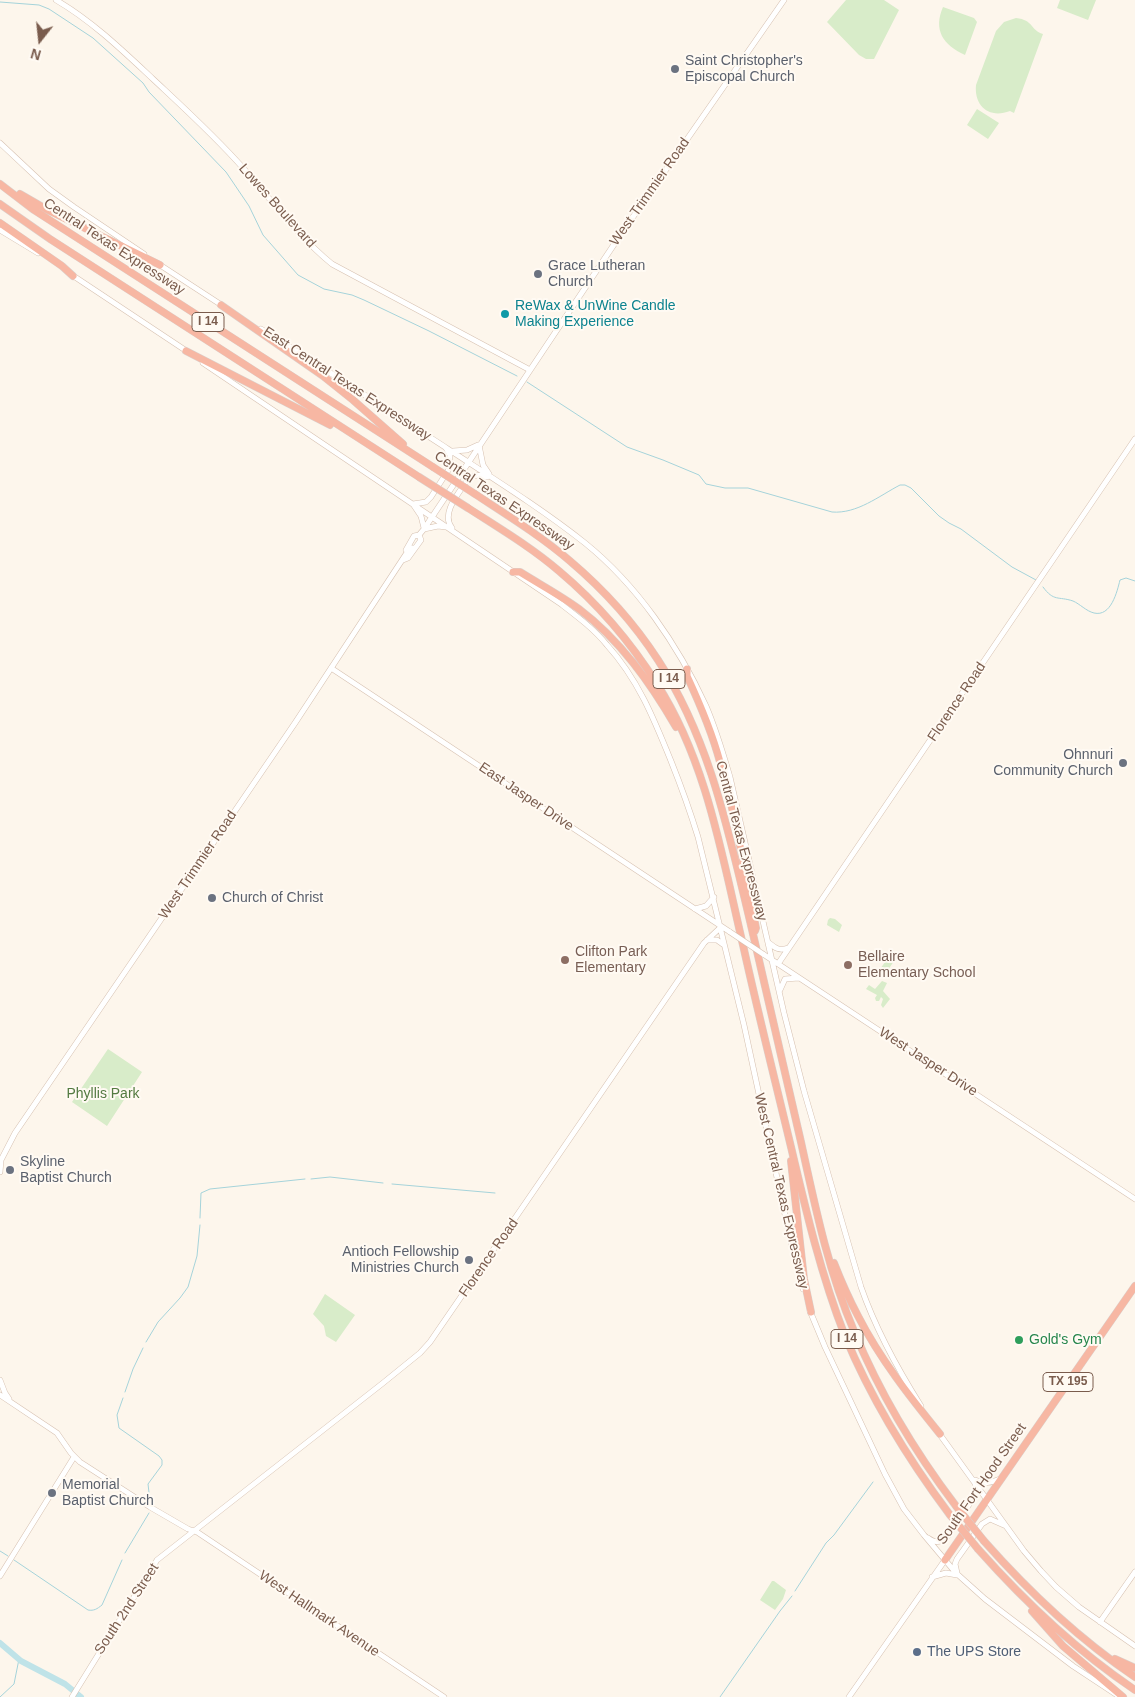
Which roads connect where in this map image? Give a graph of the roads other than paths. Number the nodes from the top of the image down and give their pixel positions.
1 (56, 0) edge
2 (784, 0) edge
3 (0, 144) edge
4 (0, 182) edge
5 (0, 204) edge
6 (0, 223) edge
7 (0, 230) edge
8 (160, 265) junction
9 (74, 276) junction
10 (221, 305) junction
11 (186, 351) junction
12 (530, 370) junction
13 (355, 435) junction
14 (1135, 439) edge
15 (479, 445) junction
16 (448, 449) junction
17 (418, 458) junction
18 (468, 462) junction
19 (493, 479) junction
20 (413, 504) junction
21 (432, 516) junction
22 (449, 528) junction
23 (424, 529) junction
24 (456, 532) junction
25 (419, 535) junction
26 (403, 560) junction
27 (513, 572) junction
28 (331, 668) junction
29 (687, 669) junction
30 (685, 736) junction
31 (714, 897) junction
32 (695, 909) junction
33 (721, 927) junction
34 (753, 936) junction
35 (706, 940) junction
36 (769, 943) junction
37 (725, 946) junction
38 (788, 948) junction
39 (772, 960) junction
40 (778, 964) junction
41 (800, 978) junction
42 (780, 991) junction
43 (790, 1143) junction
44 (1, 1160) edge
45 (0, 1172) edge
46 (1135, 1199) edge
47 (826, 1248) junction
48 (1135, 1286) edge
49 (811, 1312) junction
50 (0, 1380) edge
51 (0, 1395) edge
52 (14, 1404) junction
53 (940, 1434) junction
54 (74, 1457) junction
55 (1001, 1479) junction
56 (974, 1480) junction
57 (987, 1499) junction
58 (1006, 1526) junction
59 (195, 1532) junction
60 (924, 1535) junction
61 (945, 1560) junction
62 (1135, 1572) edge
63 (958, 1575) junction
64 (0, 1576) edge
65 (1002, 1576) junction
66 (932, 1578) junction
67 (1100, 1622) junction
68 (1135, 1646) edge
69 (1104, 1654) junction
70 (1135, 1668) edge
71 (1135, 1677) edge
72 (1135, 1690) edge
73 (72, 1697) edge
74 (444, 1697) edge
75 (849, 1697) edge
76 (1119, 1697) edge
77 (1123, 1697) edge

1 - 12 main road, Lowes Boulevard
2 - 12 main road, West Trimmier Road
3 - 8 main road, East Central Texas Expressway
4 - 8 highway
4 - 17 highway, Central Texas Expressway / I 14
5 - 13 highway, Central Texas Expressway / I 14
6 - 9 highway
7 - 9 main road
8 - 10 main road, East Central Texas Expressway
9 - 11 main road
10 - 16 main road, East Central Texas Expressway
10 - 17 highway
11 - 13 highway
11 - 20 main road
12 - 15 main road, West Trimmier Road
13 - 30 highway, Central Texas Expressway / I 14, bridge
14 - 38 main road, Florence Road
15 - 16 main road
15 - 18 main road, West Trimmier Road
15 - 19 main road
16 - 18 main road, East Central Texas Expressway
16 - 20 main road
17 - 34 highway, Central Texas Expressway / I 14, bridge
18 - 19 main road, East Central Texas Expressway
18 - 21 main road, West Trimmier Road
19 - 24 main road
19 - 29 main road, East Central Texas Expressway
20 - 21 main road
20 - 23 main road
21 - 22 main road
21 - 23 main road, West Trimmier Road
22 - 23 main road
22 - 24 main road
23 - 25 main road, West Trimmier Road
24 - 27 main road
25 - 26 main road, West Trimmier Road
25 - 26 main road, West Trimmier Road
26 - 28 main road, West Trimmier Road
27 - 30 highway
27 - 31 main road
28 - 32 main road, East Jasper Drive
28 - 44 main road, West Trimmier Road
29 - 34 highway
29 - 36 main road, East Central Texas Expressway
30 - 43 highway, Central Texas Expressway / I 14
31 - 32 main road
31 - 33 main road
32 - 33 main road, East Jasper Drive
33 - 35 main road, Florence Road
33 - 37 main road, West Central Texas Expressway
33 - 39 main road, West Jasper Drive, bridge
34 - 47 highway, Central Texas Expressway / I 14
35 - 37 main road
35 - 59 main road, Florence Road
36 - 38 main road
36 - 39 main road, East Central Texas Expressway
37 - 49 main road, West Central Texas Expressway
38 - 40 main road, Florence Road
39 - 40 main road, West Jasper Drive
39 - 42 main road
40 - 41 main road, West Jasper Drive
41 - 42 main road
41 - 46 main road, West Jasper Drive
42 - 53 main road
43 - 49 highway
43 - 65 highway, Central Texas Expressway / I 14, bridge
44 - 45 main road, West Trimmier Road
47 - 53 highway
47 - 69 highway, Central Texas Expressway / I 14, bridge
48 - 55 highway, South Fort Hood Street / TX 195
49 - 60 main road, West Central Texas Expressway
50 - 52 main road
51 - 52 main road
52 - 54 main road
53 - 56 main road
54 - 59 main road, West Hallmark Avenue
54 - 64 main road
55 - 56 main road
55 - 57 highway, South Fort Hood Street / TX 195
56 - 57 main road
56 - 60 main road
57 - 58 main road
57 - 61 highway, South Fort Hood Street / TX 195
58 - 63 main road
58 - 67 main road
59 - 73 main road, South 2nd Street
59 - 74 main road, West Hallmark Avenue
60 - 61 main road, West Central Texas Expressway
61 - 63 main road, West Central Texas Expressway
61 - 66 main road, South Fort Hood Street / TX 195
62 - 67 main road
63 - 66 main road
63 - 76 main road, West Central Texas Expressway
65 - 72 highway, Central Texas Expressway / I 14
65 - 77 highway
66 - 75 main road, South Fort Hood Street / TX 195
67 - 68 main road
69 - 70 highway
69 - 71 highway, Central Texas Expressway / I 14

